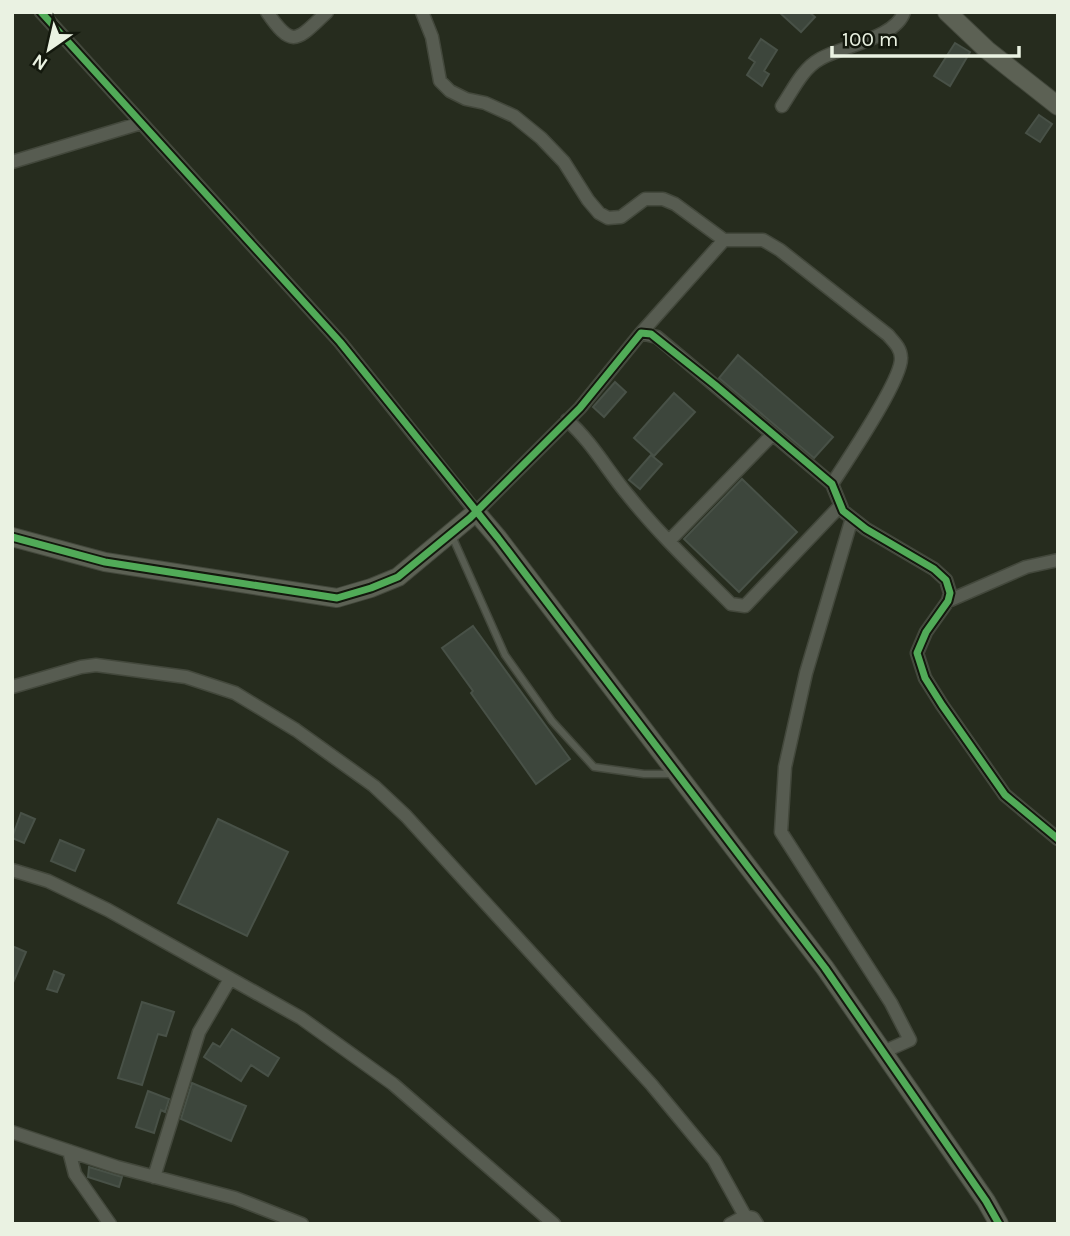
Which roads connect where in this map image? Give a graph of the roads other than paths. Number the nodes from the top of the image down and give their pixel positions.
1 (41, 12) edge
2 (267, 12) edge
3 (327, 12) edge
4 (422, 12) edge
5 (904, 12) edge
6 (947, 12) edge
7 (782, 106) dead end
8 (1058, 106) edge
9 (141, 123) junction
10 (12, 162) edge
11 (724, 240) junction
12 (641, 333) junction
13 (568, 420) junction
14 (772, 435) junction
15 (832, 484) junction
16 (840, 506) junction
17 (476, 512) junction
18 (852, 518) junction
19 (451, 534) junction
20 (12, 537) edge
21 (669, 541) junction
22 (1058, 560) edge
23 (948, 601) junction
24 (12, 687) edge
25 (678, 774) junction
26 (1058, 839) edge
27 (12, 870) edge
28 (230, 979) junction
29 (883, 1052) junction
30 (12, 1132) edge
31 (69, 1151) junction
32 (154, 1177) junction
33 (746, 1216) junction
34 (110, 1224) edge
35 (302, 1224) edge
36 (554, 1224) edge
37 (730, 1224) edge
38 (757, 1224) edge
39 (999, 1224) edge

1 - 9 street
2 - 3 street
4 - 11 street
5 - 7 street
6 - 8 street
9 - 10 street
9 - 17 street
11 - 12 street
11 - 15 street
12 - 13 street
12 - 14 street
13 - 17 street
13 - 21 street
14 - 15 street
14 - 21 street
15 - 16 street
16 - 18 street
16 - 21 street
17 - 19 street
17 - 25 street
18 - 23 street
18 - 29 street
19 - 20 street
19 - 25 lane
22 - 23 street
23 - 26 street
24 - 33 street
25 - 29 street
27 - 28 street
28 - 32 street
28 - 36 street
29 - 39 street
30 - 31 street
31 - 32 street
31 - 34 street
32 - 35 street
33 - 37 street
33 - 38 street

